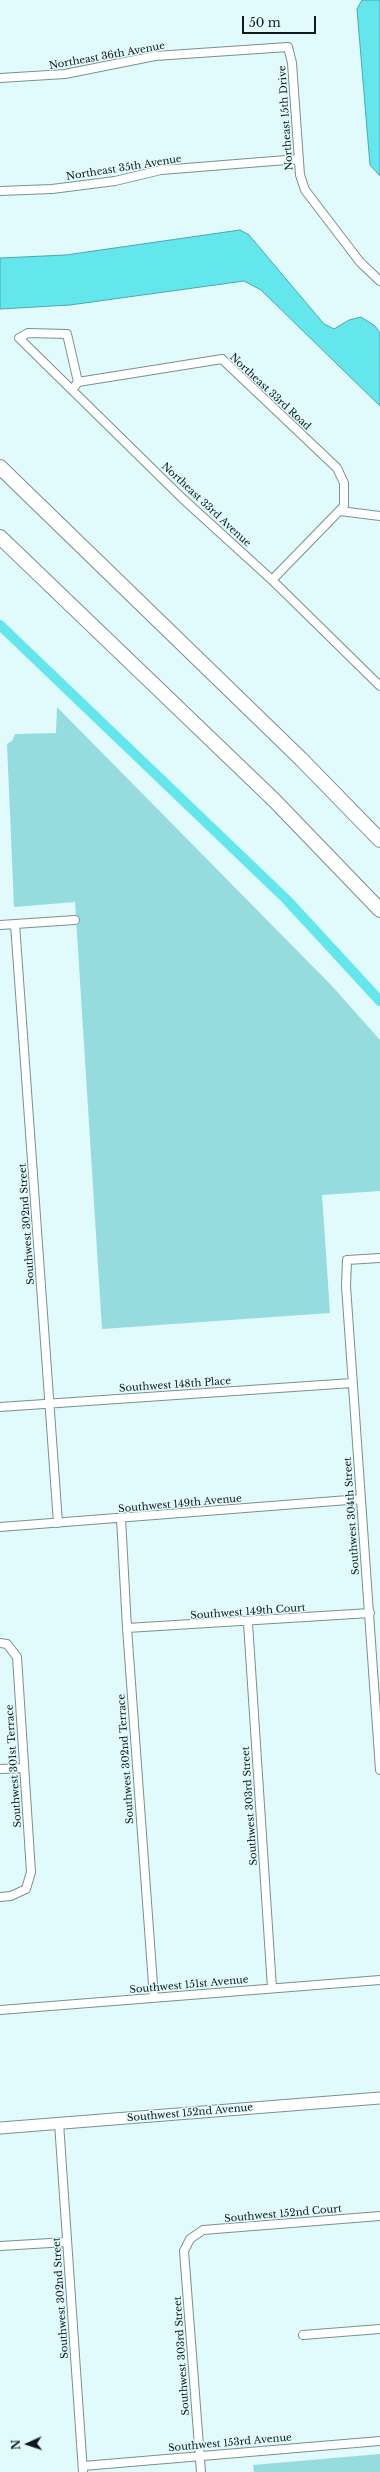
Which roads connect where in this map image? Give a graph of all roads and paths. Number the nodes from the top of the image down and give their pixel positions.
1 (288, 47) joint
2 (0, 78) edge
3 (299, 159) junction
4 (0, 191) edge
5 (380, 281) edge
6 (78, 382) junction
7 (71, 390) junction
8 (0, 467) edge
9 (342, 509) junction
10 (380, 516) edge
11 (0, 537) edge
12 (272, 580) junction
13 (380, 686) edge
14 (380, 840) edge
15 (380, 910) edge
16 (75, 920) dead end
17 (15, 924) junction
18 (0, 925) edge
19 (380, 1258) edge
20 (352, 1383) junction
21 (51, 1404) junction
22 (0, 1407) edge
23 (361, 1499) junction
24 (121, 1518) junction
25 (58, 1523) junction
26 (0, 1527) edge
27 (370, 1613) junction
28 (248, 1623) junction
29 (127, 1628) junction
30 (4, 1644) edge
31 (378, 1724) edge
32 (24, 1768) junction
33 (0, 1769) edge
34 (380, 1770) edge
35 (0, 1897) edge
36 (380, 1980) edge
37 (272, 1988) junction
38 (154, 1998) junction
39 (0, 2010) edge
40 (380, 2098) edge
41 (59, 2123) junction
42 (0, 2128) edge
43 (380, 2216) edge
44 (190, 2239) joint
45 (67, 2242) junction
46 (0, 2246) edge
47 (380, 2329) edge
48 (303, 2335) dead end
49 (380, 2441) edge
50 (200, 2455) junction
51 (83, 2469) edge
52 (201, 2472) edge

1 - 2 street, Northeast 36th Avenue
1 - 3 street, Northeast 15th Drive
3 - 4 street, Northeast 35th Avenue
3 - 5 street, Northeast 15th Drive
6 - 7 street
6 - 7 street, Northeast 33rd Avenue
6 - 9 street, Northeast 33rd Road
7 - 12 street, Northeast 33rd Avenue
8 - 14 highway
9 - 10 street
9 - 12 street
11 - 15 highway
12 - 13 street, Northeast 33rd Avenue
16 - 17 street
17 - 18 street
17 - 21 street, Southwest 302nd Street
19 - 20 street, Southwest 304th Street
20 - 21 street, Southwest 148th Place
20 - 23 street, Southwest 304th Street
21 - 22 street, Southwest 148th Place
21 - 25 street, Southwest 302nd Street
23 - 24 street, Southwest 149th Avenue
23 - 27 street, Southwest 304th Street
24 - 25 street, Southwest 149th Avenue
24 - 29 street, Southwest 302nd Terrace
25 - 26 street, Southwest 149th Avenue
27 - 28 street, Southwest 149th Court
27 - 31 street, Southwest 304th Street
28 - 29 street, Southwest 149th Court
28 - 37 street, Southwest 303rd Street
29 - 38 street, Southwest 302nd Terrace
30 - 32 street, Southwest 301st Terrace
31 - 34 street, Southwest 304th Street
32 - 33 street
32 - 35 street, Southwest 301st Terrace
36 - 37 street, Southwest 151st Avenue
37 - 38 street, Southwest 151st Avenue
38 - 39 street, Southwest 151st Avenue
40 - 41 street, Southwest 152nd Avenue
41 - 42 street, Southwest 152nd Avenue
41 - 45 street, Southwest 302nd Street
43 - 44 street, Southwest 152nd Court
44 - 50 street, Southwest 303rd Street
45 - 46 street
45 - 51 street, Southwest 302nd Street
47 - 48 street
49 - 50 street, Southwest 153rd Avenue
50 - 51 street, Southwest 153rd Avenue
50 - 52 street, Southwest 303rd Street

